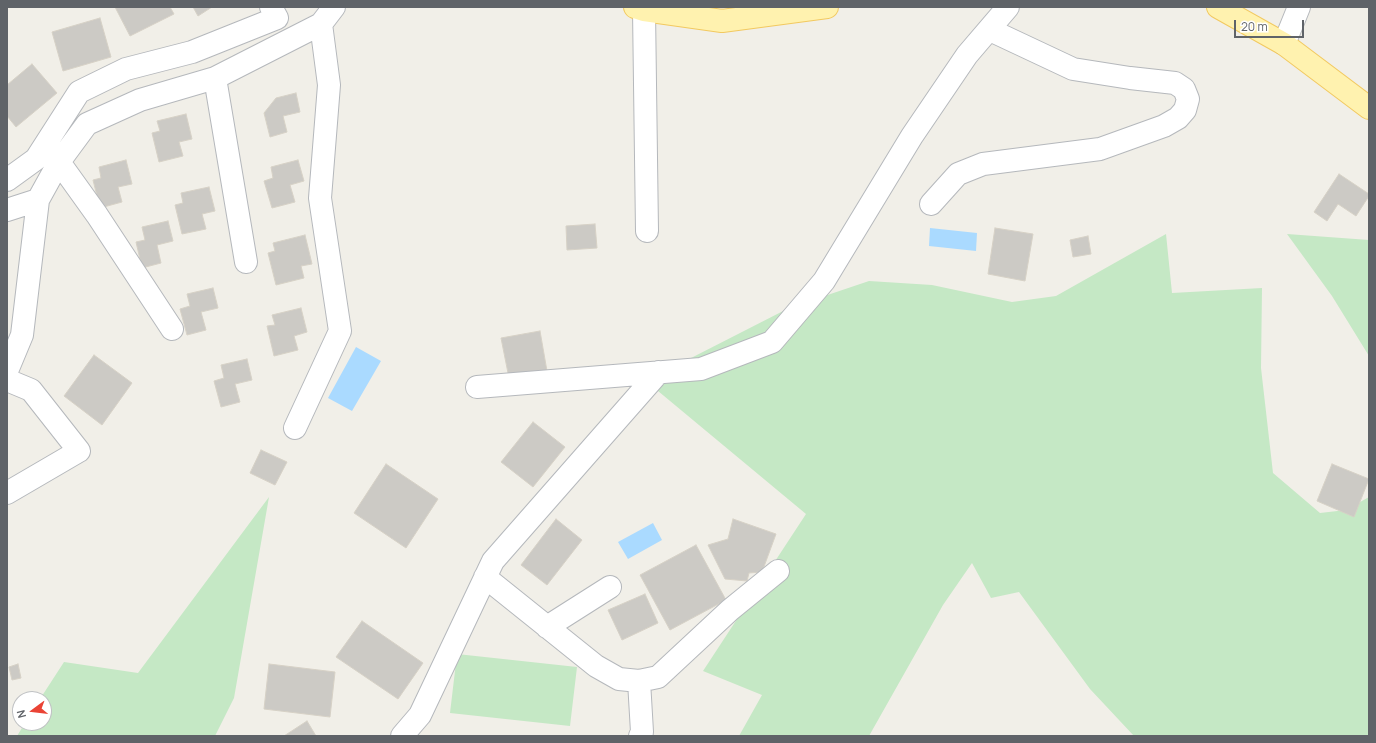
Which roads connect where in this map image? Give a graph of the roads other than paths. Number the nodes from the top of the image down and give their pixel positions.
1 (271, 7) edge
2 (334, 7) edge
3 (827, 7) edge
4 (1008, 7) edge
5 (1218, 7) edge
6 (1300, 7) edge
7 (639, 9) edge
8 (321, 24) junction
9 (990, 30) junction
10 (1284, 44) junction
11 (215, 78) junction
12 (1369, 108) edge
13 (59, 162) junction
14 (7, 180) edge
15 (38, 200) junction
16 (931, 204) dead end
17 (7, 210) edge
18 (647, 231) dead end
19 (246, 262) dead end
20 (172, 329) dead end
21 (7, 371) edge
22 (659, 372) junction
23 (7, 380) edge
24 (477, 387) dead end
25 (295, 428) dead end
26 (7, 493) edge
27 (778, 571) dead end
28 (486, 578) junction
29 (610, 587) dead end
30 (547, 627) junction
31 (640, 681) junction
32 (402, 736) edge
33 (640, 736) edge

1 - 14 street
2 - 8 street
3 - 7 main road
4 - 9 street
5 - 10 main road
6 - 10 street
7 - 18 street
8 - 11 street
8 - 25 street
9 - 16 street
9 - 22 street
10 - 12 main road
11 - 13 street
11 - 19 street
13 - 15 street
13 - 20 street
15 - 17 street
15 - 21 street
22 - 24 street
22 - 28 street
23 - 26 street
27 - 31 street
28 - 30 street
28 - 32 street
29 - 30 street
30 - 31 street
31 - 33 street

